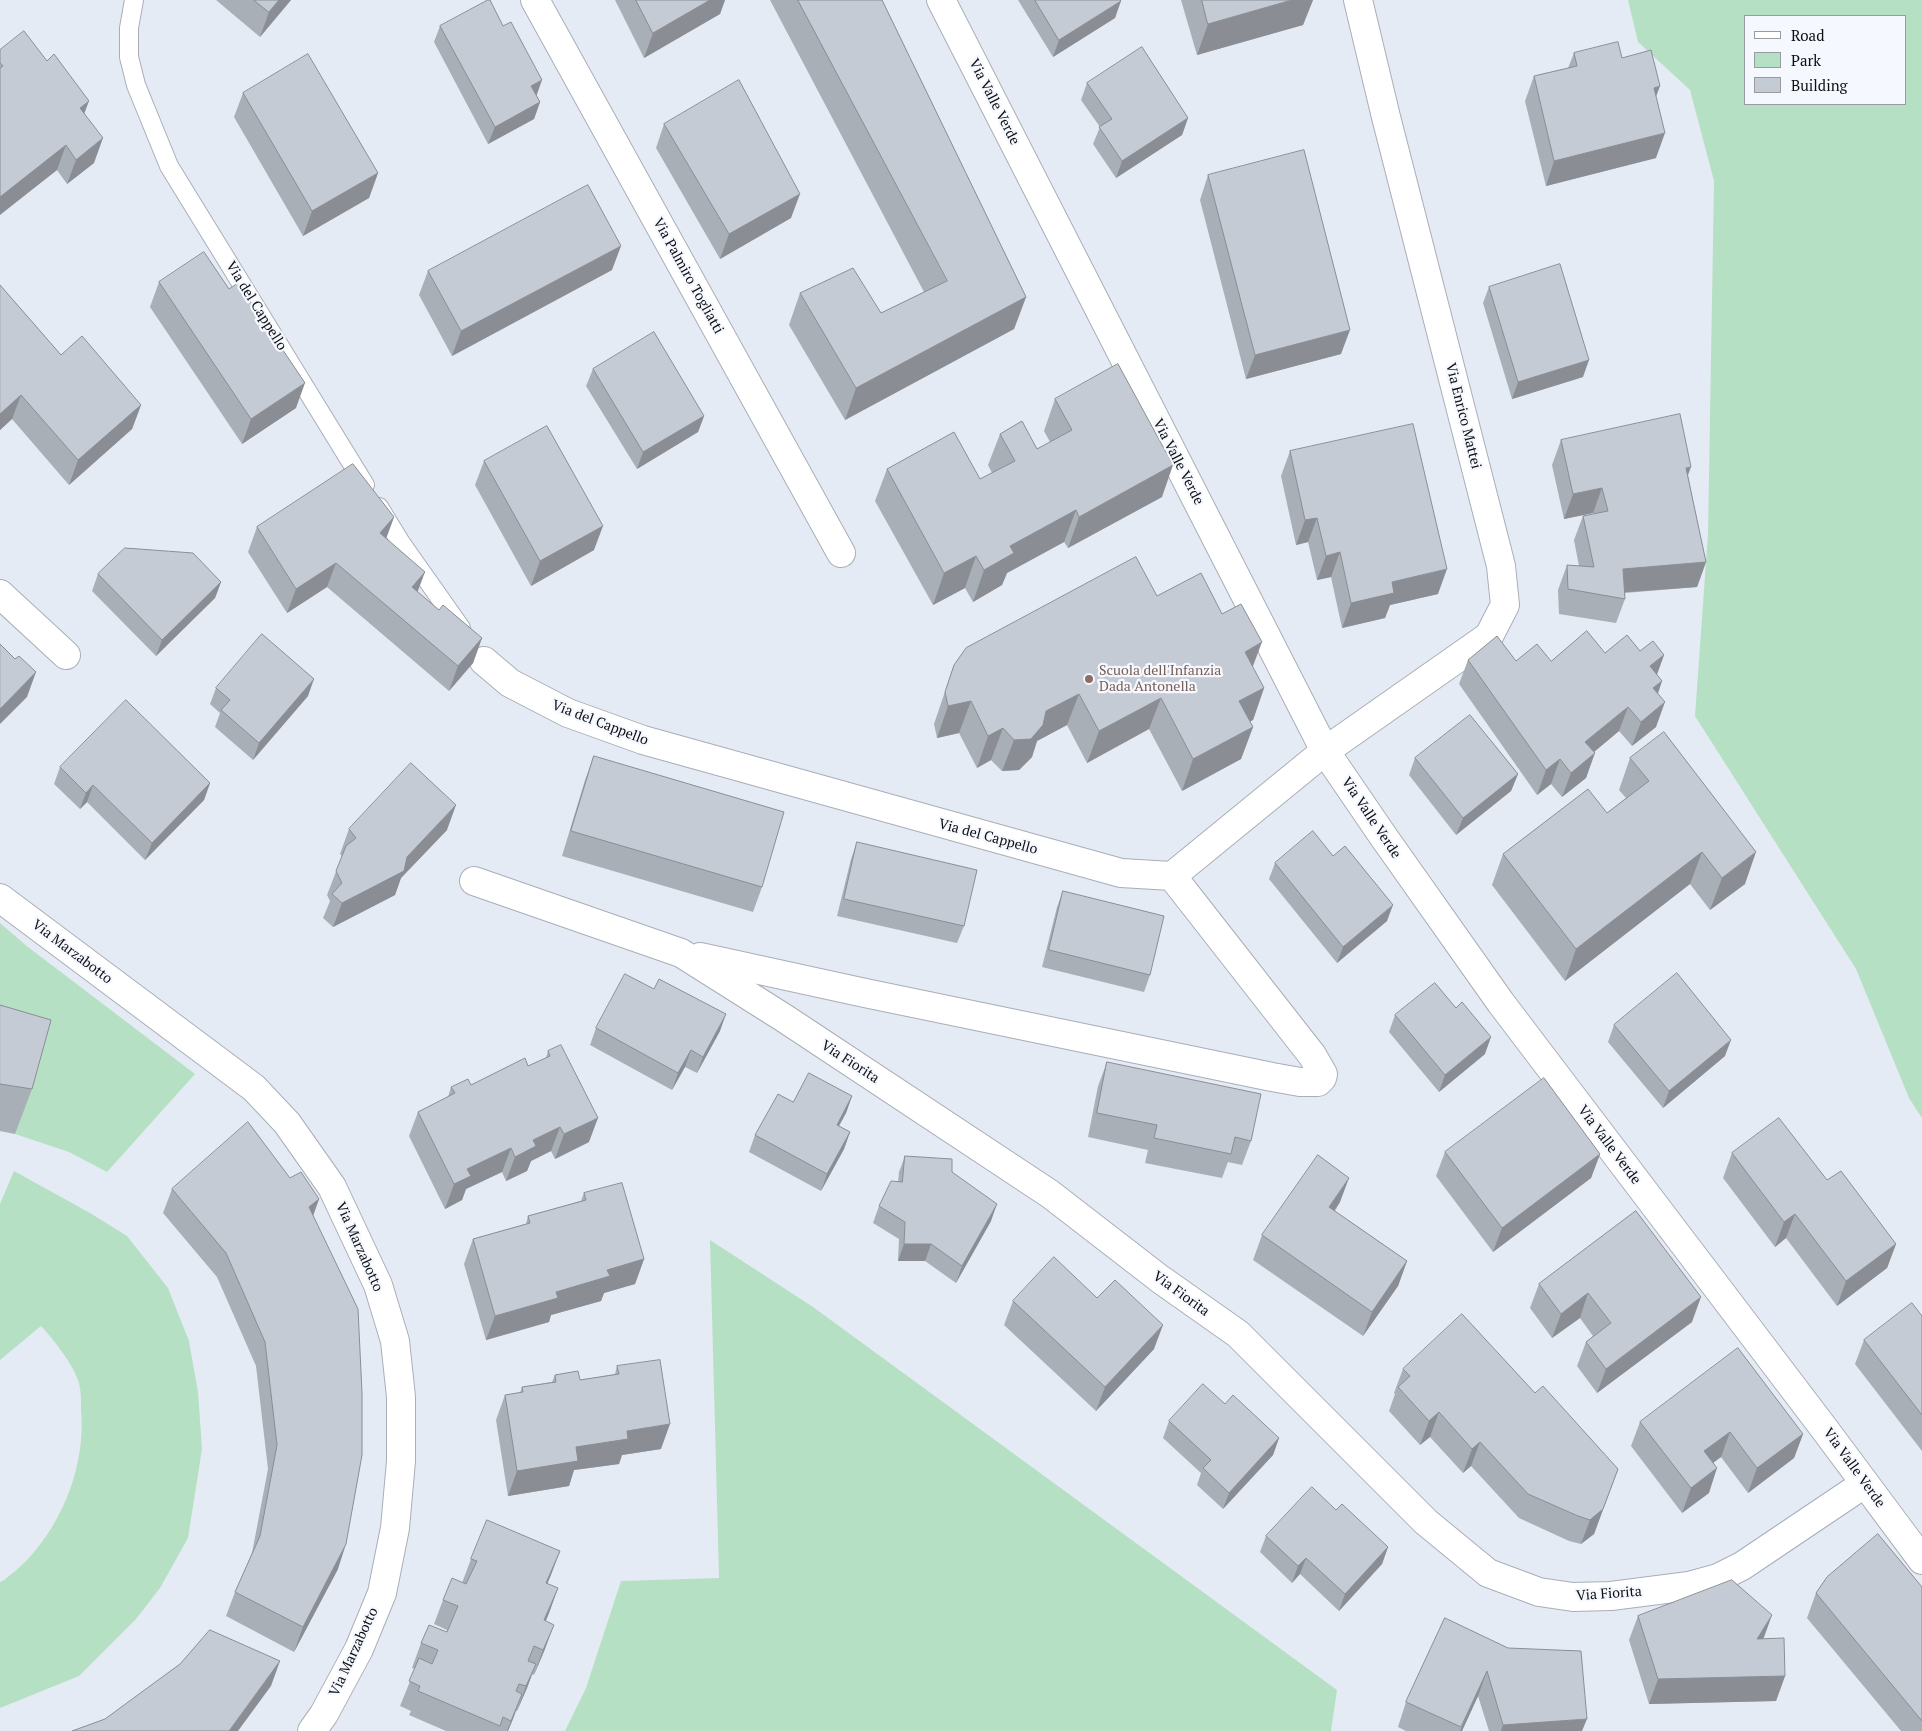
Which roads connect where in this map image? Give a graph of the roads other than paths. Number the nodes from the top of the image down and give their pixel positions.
1 (134, 0) edge
2 (535, 0) edge
3 (941, 0) edge
4 (1358, 0) edge
5 (841, 553) dead end
6 (0, 594) edge
7 (66, 655) dead end
8 (484, 661) joint
9 (1325, 751) junction
10 (1172, 876) junction
11 (474, 881) dead end
12 (0, 898) edge
13 (681, 953) junction
14 (1864, 1484) junction
15 (1922, 1560) edge
16 (312, 1731) edge

1 - 8 lane, Via del Cappello
2 - 5 street, Via Palmiro Togliatti
3 - 9 street, Via Valle Verde
4 - 9 street, Via Enrico Mattei
6 - 7 street
8 - 10 street, Via del Cappello
9 - 10 street
9 - 14 street, Via Valle Verde
10 - 13 street
11 - 13 street, Via Fiorita
12 - 16 street, Via Marzabotto
13 - 14 street, Via Fiorita
14 - 15 street, Via Valle Verde

